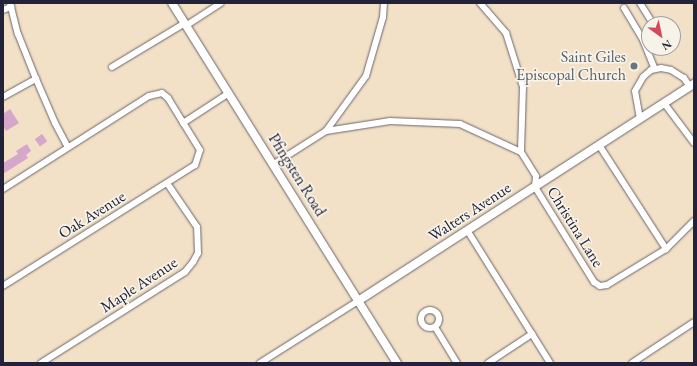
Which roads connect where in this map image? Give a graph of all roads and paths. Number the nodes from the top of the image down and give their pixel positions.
1 (172, 3) edge
2 (222, 3) edge
3 (384, 3) edge
4 (480, 3) edge
5 (640, 3) edge
6 (11, 5) edge
7 (624, 8) dead end
8 (3, 10) edge
9 (648, 16) edge
10 (186, 24) junction
11 (641, 31) edge
12 (651, 56) edge
13 (112, 67) dead end
14 (655, 69) junction
15 (36, 79) junction
16 (692, 85) edge
17 (229, 94) junction
18 (3, 98) edge
19 (664, 104) junction
20 (640, 119) junction
21 (183, 123) junction
22 (326, 131) junction
23 (694, 142) edge
24 (600, 145) junction
25 (68, 147) junction
26 (521, 152) junction
27 (274, 164) junction
28 (167, 183) junction
29 (535, 187) junction
30 (3, 189) edge
31 (694, 222) edge
32 (467, 230) junction
33 (666, 249) junction
34 (3, 286) edge
35 (358, 301) junction
36 (694, 322) edge
37 (435, 327) dead end
38 (532, 334) junction
39 (41, 363) edge
40 (260, 363) edge
41 (397, 363) edge
42 (457, 363) edge
43 (488, 363) edge
44 (550, 363) edge
45 (632, 363) edge

1 - 10 main road, Pfingsten Road
2 - 10 street
3 - 22 street
4 - 26 street
5 - 9 street
6 - 8 street
6 - 15 street
7 - 11 street
10 - 13 street
10 - 17 main road, Pfingsten Road
12 - 14 street
14 - 16 street
14 - 20 street
15 - 18 street
15 - 25 street
16 - 19 main road, Walters Avenue
17 - 21 street
17 - 27 main road, Pfingsten Road
19 - 20 main road, Walters Avenue
19 - 23 street
20 - 24 main road, Walters Avenue
21 - 25 street
21 - 28 street, Oak Avenue
22 - 26 street
22 - 27 street
24 - 29 main road, Walters Avenue
24 - 33 street
25 - 30 street
26 - 29 street, Christina Lane
27 - 35 main road, Pfingsten Road
28 - 34 street, Oak Avenue
28 - 39 street, Maple Avenue
29 - 32 main road, Walters Avenue
29 - 33 street, Christina Lane
31 - 33 street
32 - 35 main road, Walters Avenue
32 - 38 street
35 - 40 street, Walters Avenue
35 - 41 main road, Pfingsten Road
36 - 45 street
37 - 42 street
38 - 43 street
38 - 44 street

